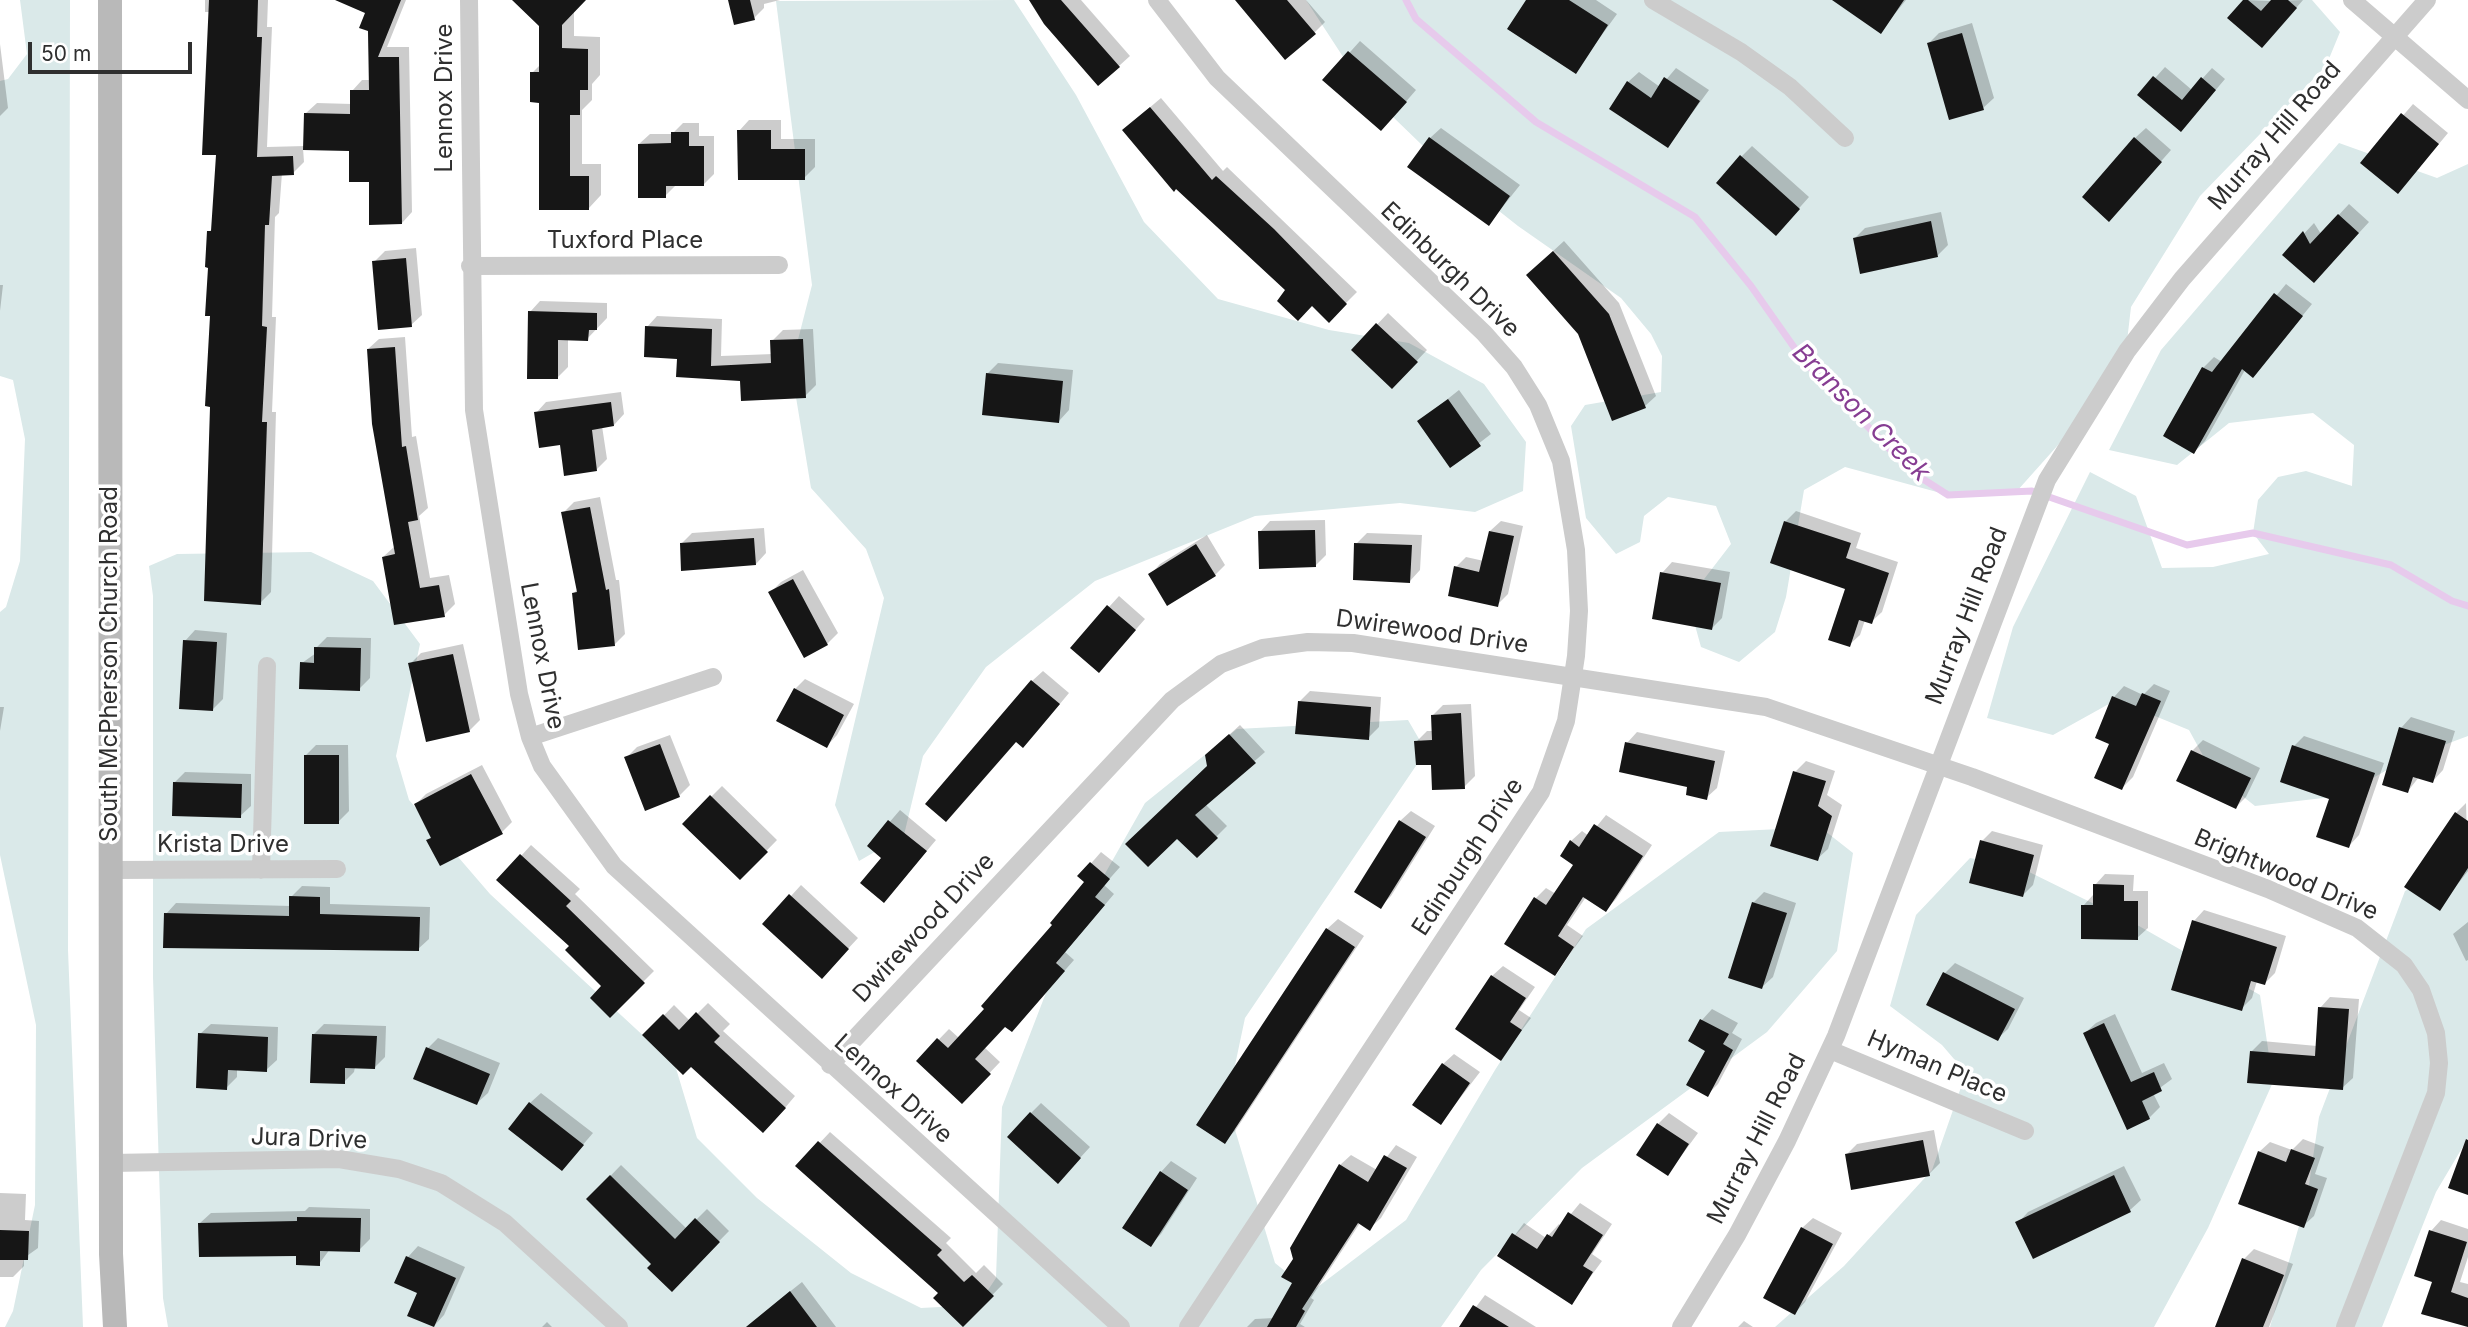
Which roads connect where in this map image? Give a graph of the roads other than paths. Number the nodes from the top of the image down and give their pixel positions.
1 (110, 0) edge
2 (469, 0) edge
3 (1157, 0) edge
4 (1653, 0) edge
5 (2352, 0) edge
6 (2427, 0) edge
7 (2395, 37) junction
8 (2468, 100) edge
9 (1845, 138) dead end
10 (779, 265) dead end
11 (470, 266) junction
12 (267, 666) dead end
13 (713, 677) dead end
14 (1574, 677) junction
15 (530, 737) junction
16 (1937, 765) junction
17 (337, 869) dead end
18 (110, 870) junction
19 (261, 870) junction
20 (1829, 1049) junction
21 (830, 1065) junction
22 (2025, 1131) dead end
23 (111, 1163) junction
24 (115, 1327) edge
25 (619, 1327) edge
26 (1121, 1327) edge
27 (1188, 1327) edge
28 (1681, 1327) edge
29 (2345, 1327) edge

1 - 18 main road, South McPherson Church Road
2 - 11 street, Lennox Drive
3 - 14 street, Edinburgh Drive
4 - 9 street
5 - 7 street
6 - 7 street, Murray Hill Road
7 - 8 street
7 - 16 street, Murray Hill Road
10 - 11 street, Tuxford Place
11 - 15 street, Lennox Drive
12 - 19 street
13 - 15 street
14 - 16 street, Dwirewood Drive
14 - 21 street, Dwirewood Drive
14 - 27 street, Edinburgh Drive
15 - 21 street, Lennox Drive
16 - 20 street, Murray Hill Road
16 - 29 street, Brightwood Drive
17 - 19 street, Krista Drive
18 - 19 street, Krista Drive
18 - 23 main road, South McPherson Church Road
20 - 22 street, Hyman Place
20 - 28 street, Murray Hill Road
21 - 26 street, Lennox Drive
23 - 24 main road, South McPherson Church Road
23 - 25 street, Jura Drive

